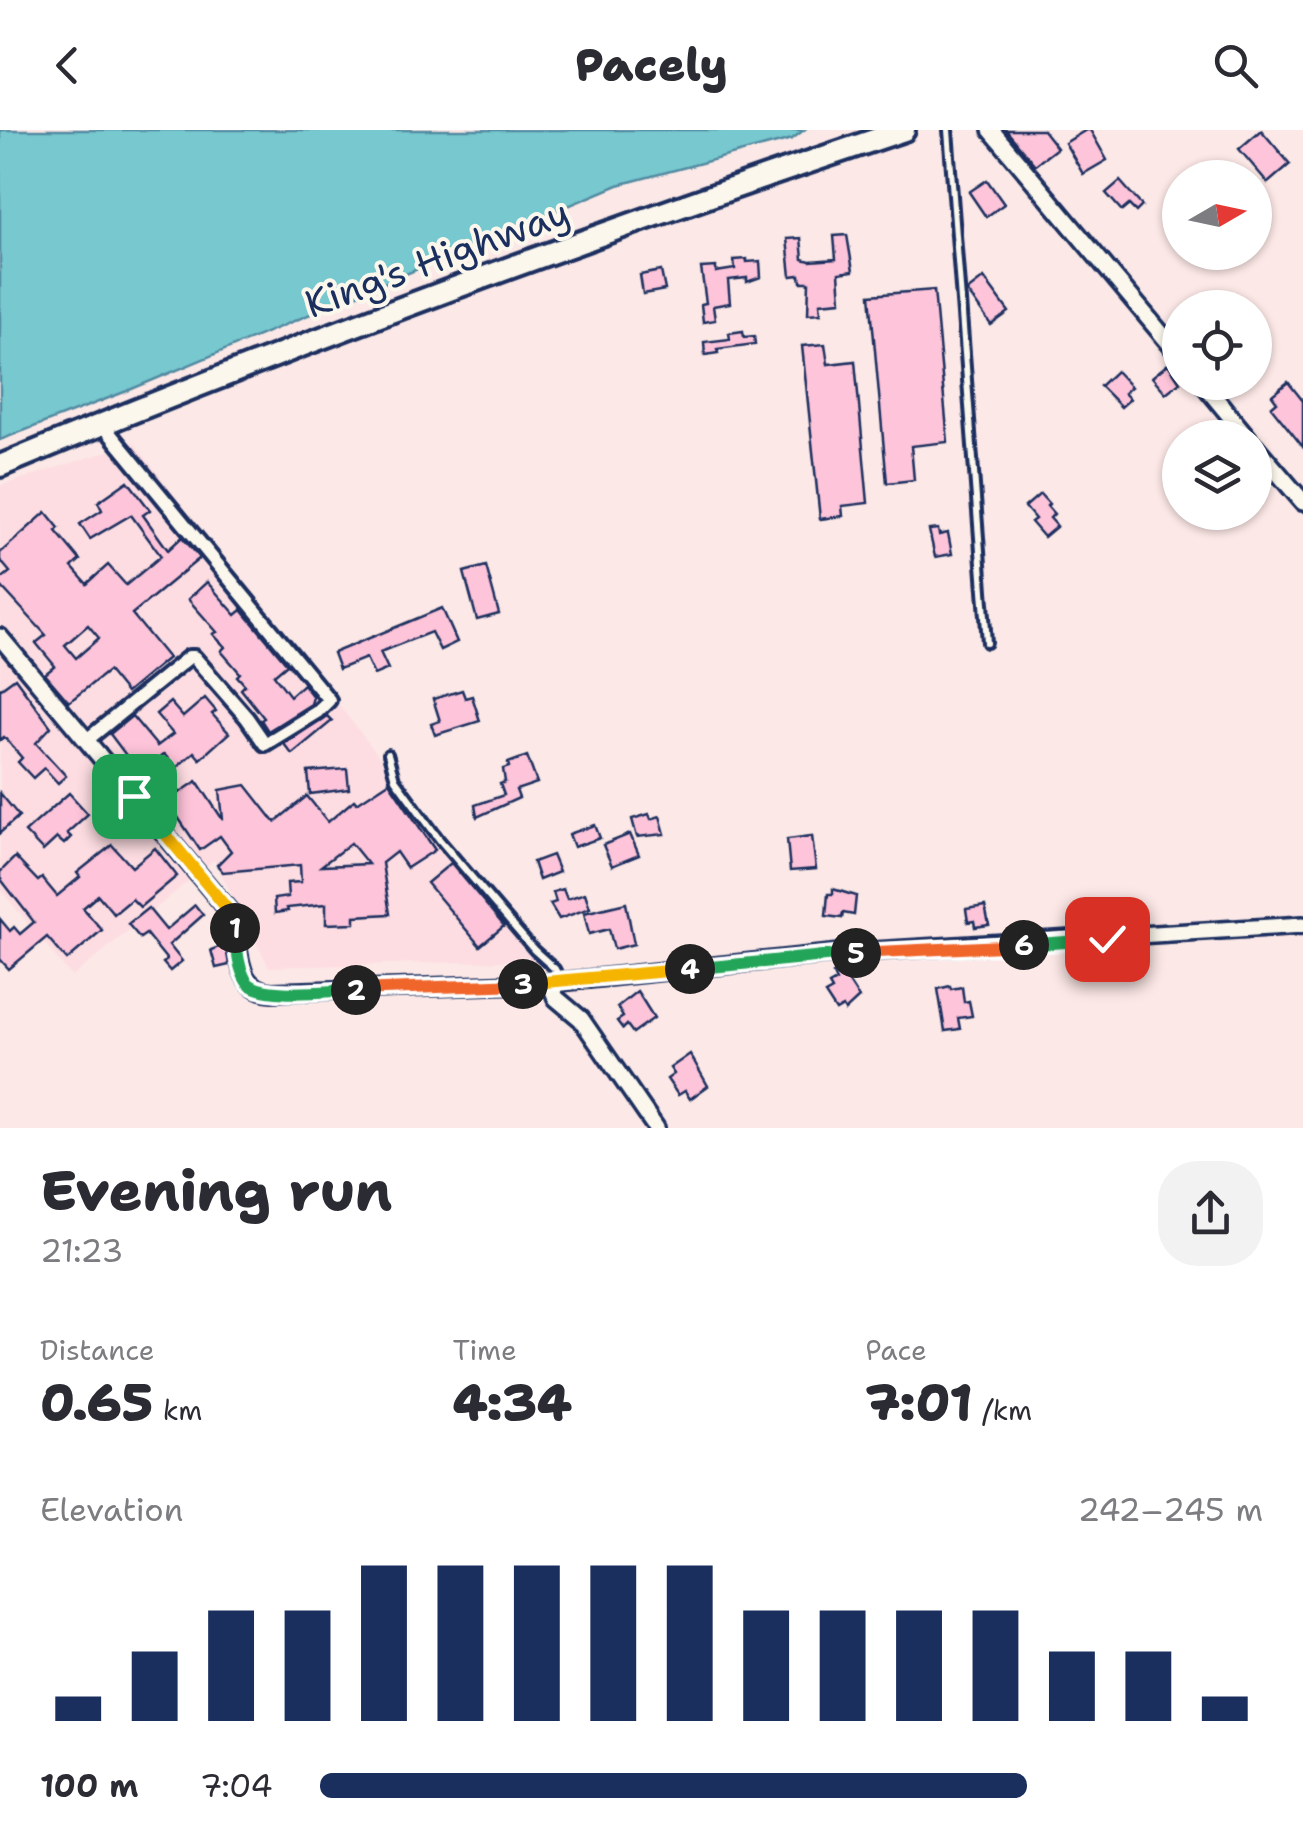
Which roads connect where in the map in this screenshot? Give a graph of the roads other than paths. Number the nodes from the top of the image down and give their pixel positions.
1 (904, 130) edge
2 (948, 130) edge
3 (991, 130) edge
4 (1162, 334) edge
5 (1217, 400) edge
6 (1233, 420) edge
7 (102, 424) junction
8 (0, 466) edge
9 (1272, 466) edge
10 (1303, 502) edge
11 (0, 638) edge
12 (987, 642) dead end
13 (88, 740) junction
14 (388, 754) dead end
15 (134, 796) junction
16 (112, 814) dead end
17 (1303, 926) edge
18 (555, 983) junction
19 (656, 1128) edge

1 - 7 highway, King's Highway
2 - 12 lane
3 - 4 street
5 - 6 street
7 - 8 highway, King's Highway
7 - 13 street
9 - 10 street
11 - 13 street
13 - 15 street
14 - 18 lane
15 - 16 lane
15 - 18 street
17 - 18 street
18 - 19 street

